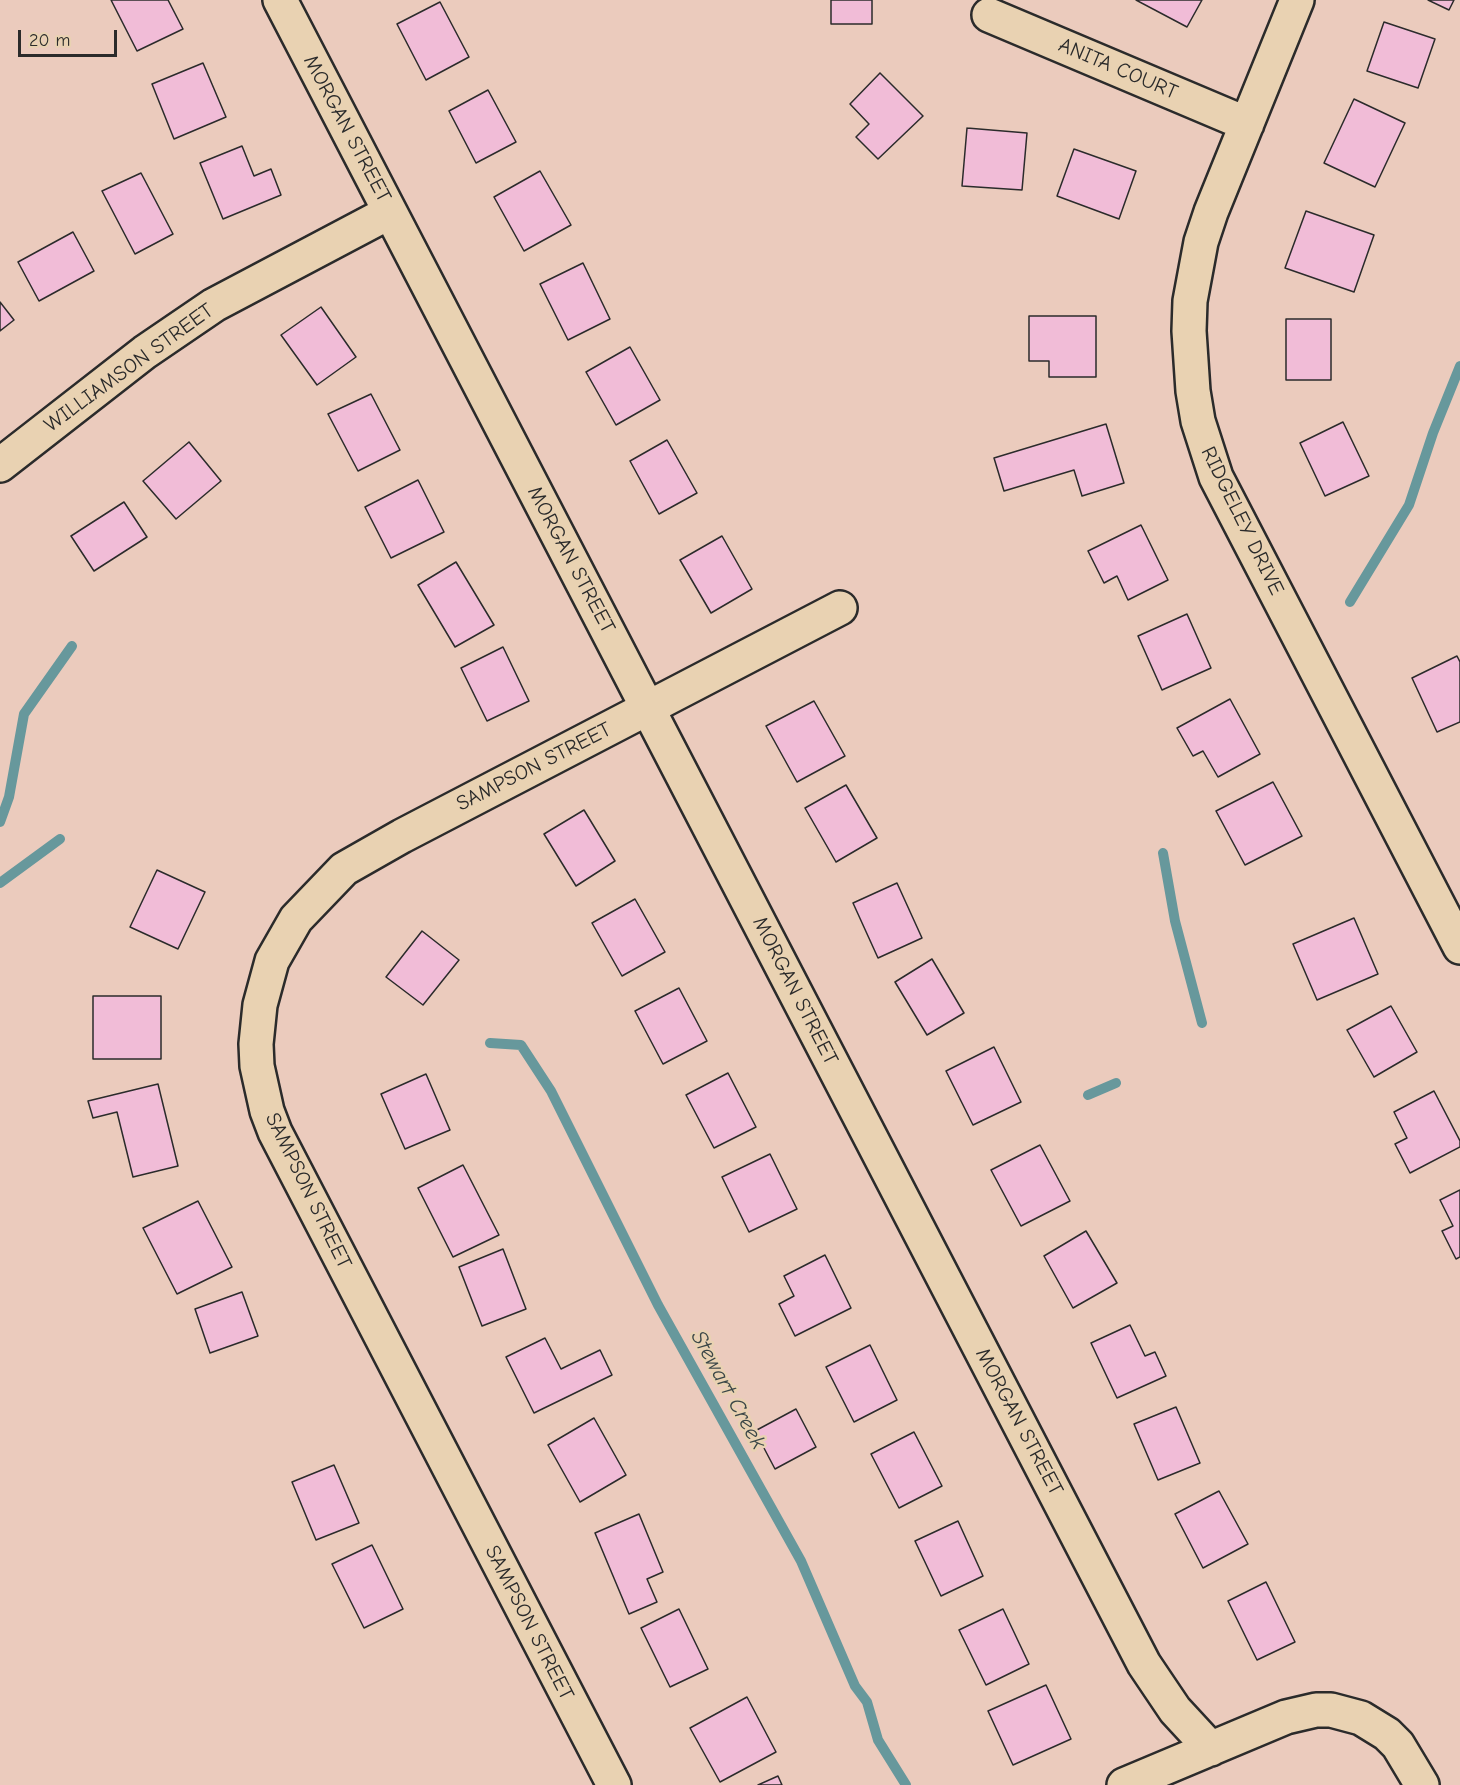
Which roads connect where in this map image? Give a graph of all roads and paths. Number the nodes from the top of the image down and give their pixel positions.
1 (280, 0) edge
2 (1297, 0) edge
3 (989, 15) dead end
4 (1247, 124) junction
5 (390, 212) junction
6 (0, 465) edge
7 (840, 608) dead end
8 (649, 708) junction
9 (1460, 947) edge
10 (1211, 1749) junction
11 (614, 1785) edge
12 (1124, 1785) edge
13 (1422, 1785) edge

1 - 5 street, MORGAN STREET
2 - 4 street, RIDGELEY DRIVE
3 - 4 street, ANITA COURT
4 - 9 street, RIDGELEY DRIVE
5 - 6 street, WILLIAMSON STREET
5 - 8 street, MORGAN STREET
7 - 8 street, SAMPSON STREET
8 - 10 street, MORGAN STREET
8 - 11 street, SAMPSON STREET
10 - 12 street
10 - 13 street

